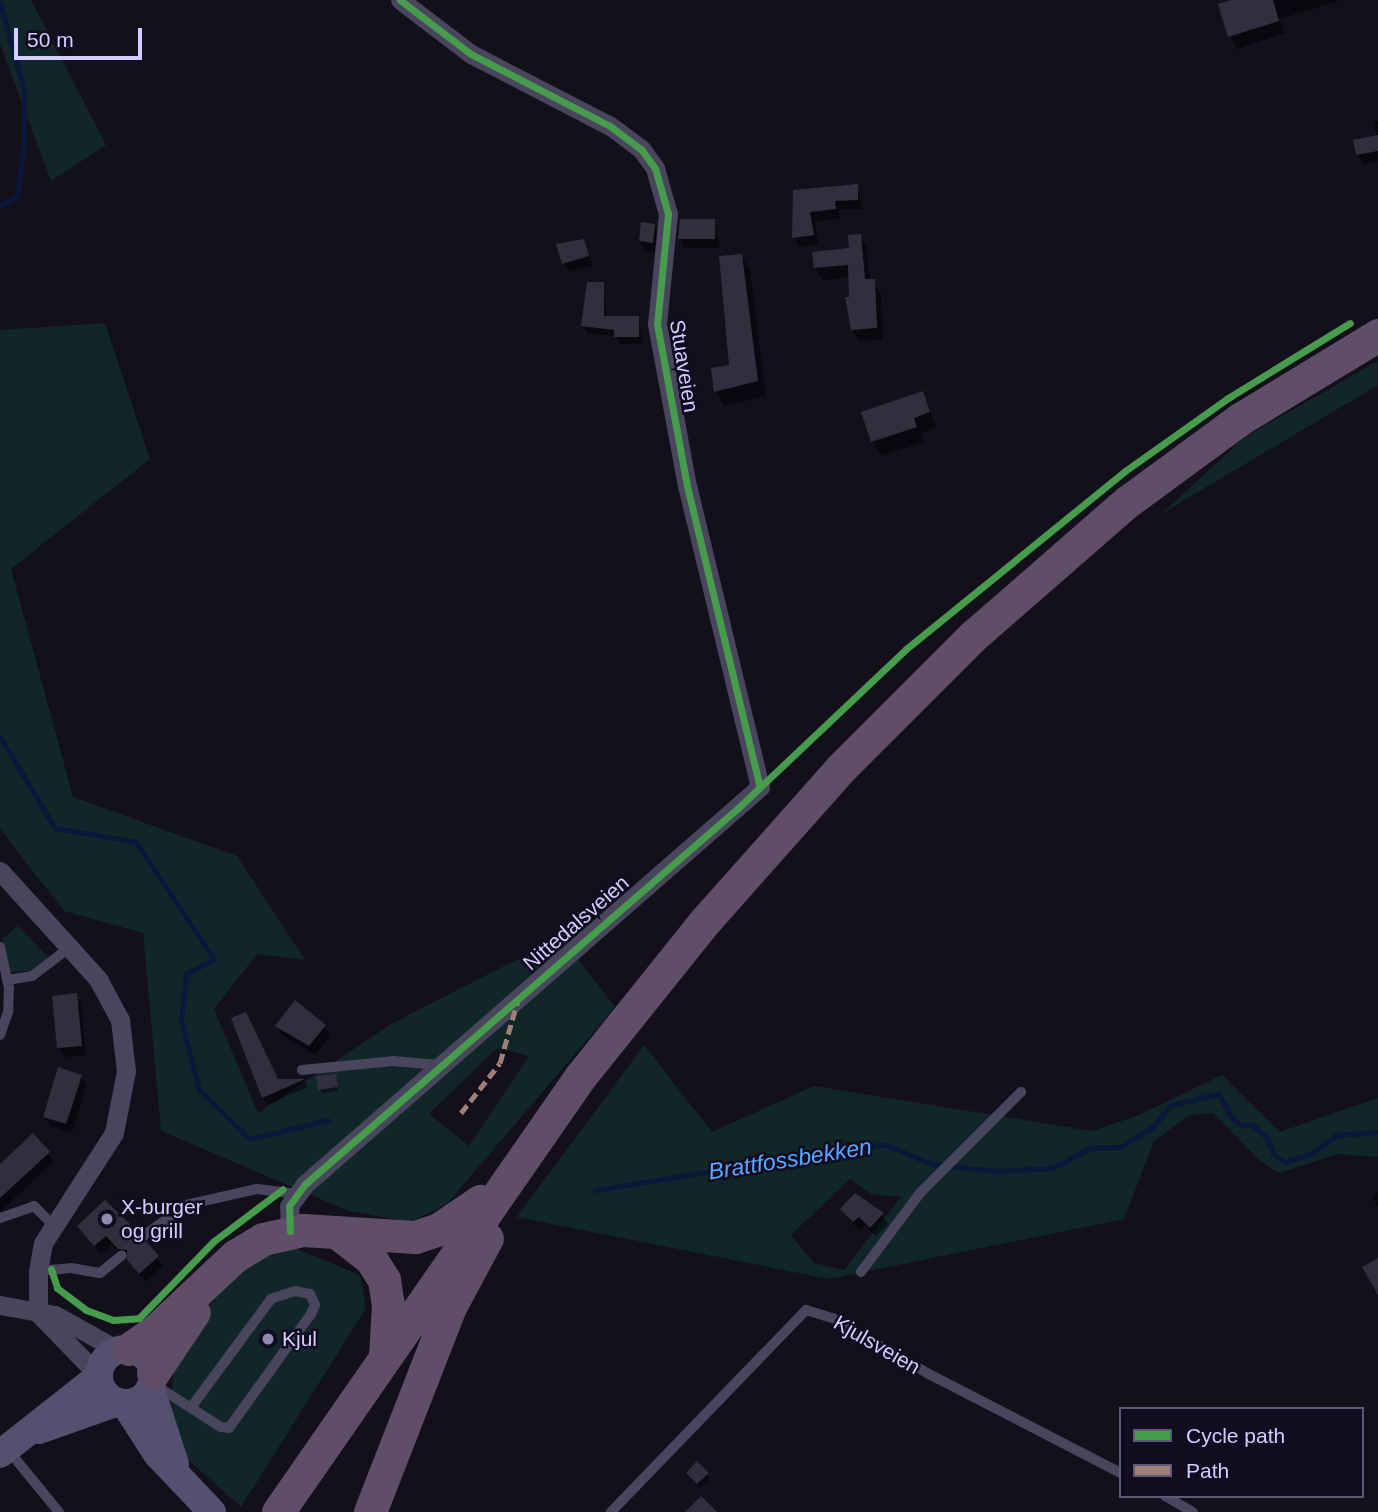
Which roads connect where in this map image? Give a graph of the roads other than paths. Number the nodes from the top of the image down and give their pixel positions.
1 (400, 0) edge
2 (1378, 335) edge
3 (760, 787) joint
4 (0, 871) edge
5 (71, 946) junction
6 (0, 947) edge
7 (7, 980) junction
8 (0, 1035) edge
9 (439, 1065) junction
10 (302, 1070) dead end
11 (1021, 1092) dead end
12 (548, 1120) junction
13 (502, 1184) junction
14 (296, 1194) junction
15 (0, 1218) edge
16 (52, 1224) junction
17 (290, 1231) junction
18 (339, 1234) junction
19 (142, 1237) dead end
20 (122, 1255) dead end
21 (37, 1271) junction
22 (860, 1272) dead end
23 (205, 1283) junction
24 (0, 1305) edge
25 (38, 1313) junction
26 (124, 1349) junction
27 (385, 1356) junction
28 (99, 1376) junction
29 (152, 1381) junction
30 (121, 1403) junction
31 (192, 1406) junction
32 (33, 1432) junction
33 (3, 1452) edge
34 (1119, 1472) edge
35 (177, 1473) junction
36 (1168, 1498) edge
37 (59, 1512) edge
38 (212, 1512) edge
39 (278, 1512) edge
40 (370, 1512) edge
41 (611, 1512) edge
42 (1193, 1512) edge

1 - 3 street, Stuaveien
2 - 12 highway
3 - 9 street, Nittedalsveien
4 - 5 street
5 - 7 lane
5 - 16 street
6 - 7 lane
7 - 8 lane
9 - 10 lane
9 - 14 street, Nittedalsveien
11 - 22 lane
12 - 13 highway
12 - 40 highway
13 - 18 highway
13 - 27 highway
14 - 17 street
14 - 19 lane
15 - 16 lane
16 - 21 street
17 - 18 highway
17 - 23 highway
18 - 27 highway
20 - 21 lane
21 - 25 street
23 - 26 highway
23 - 29 highway
24 - 25 street
25 - 26 street
25 - 28 street
26 - 28 main road
26 - 29 main road
27 - 39 highway
28 - 30 main road
28 - 32 main road
29 - 30 main road
29 - 31 lane
29 - 35 main road
30 - 32 main road
30 - 35 main road
31 - 31 lane
32 - 33 main road
33 - 37 lane
34 - 41 lane, Kjulsveien
35 - 38 main road
36 - 42 lane

